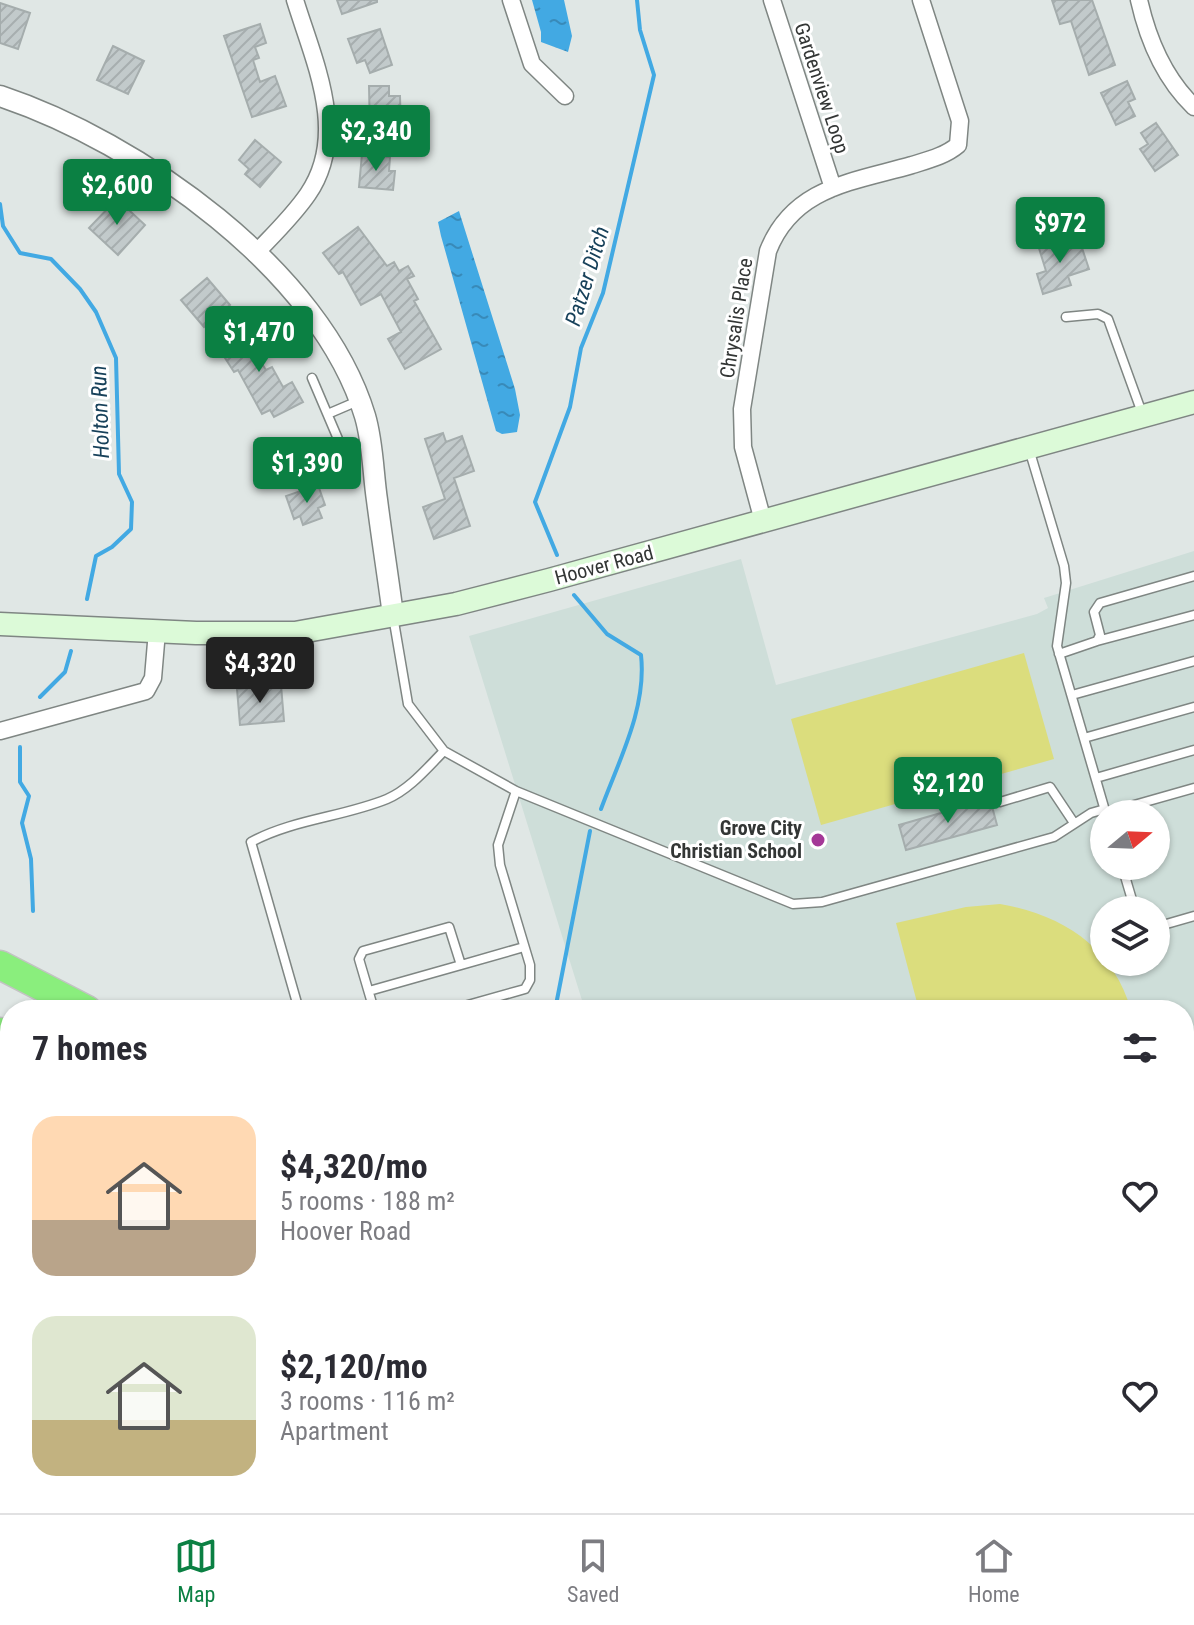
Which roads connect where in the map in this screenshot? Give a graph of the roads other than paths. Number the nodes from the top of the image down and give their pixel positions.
1 (295, 0) edge
2 (511, 0) edge
3 (772, 0) edge
4 (921, 0) edge
5 (1139, 0) edge
6 (0, 96) edge
7 (565, 96) dead end
8 (1194, 107) edge
9 (833, 188) junction
10 (255, 254) junction
11 (1066, 317) dead end
12 (312, 378) dead end
13 (359, 401) junction
14 (1194, 402) edge
15 (330, 413) junction
16 (1143, 416) junction
17 (1029, 448) junction
18 (342, 477) dead end
19 (763, 521) junction
20 (1194, 576) edge
21 (393, 615) junction
22 (1194, 615) edge
23 (0, 624) edge
24 (157, 631) junction
25 (1097, 641) junction
26 (1059, 654) junction
27 (1194, 661) edge
28 (1072, 695) junction
29 (1194, 707) edge
30 (0, 731) edge
31 (1084, 738) junction
32 (1194, 750) edge
33 (444, 751) junction
34 (1096, 778) junction
35 (1194, 788) edge
36 (516, 791) junction
37 (1102, 800) edge
38 (1150, 800) edge
39 (1000, 802) dead end
40 (1090, 818) edge
41 (1074, 823) junction
42 (1194, 916) edge
43 (1170, 923) edge
44 (524, 947) junction
45 (0, 965) edge
46 (461, 965) junction
47 (369, 991) junction
48 (68, 1000) edge
49 (296, 1000) edge
50 (371, 1000) edge
51 (486, 1000) edge

1 - 10 street
2 - 7 street
3 - 9 street, Gardenview Loop
4 - 9 street, Chrysalis Place
5 - 8 street
6 - 10 street
9 - 19 street, Chrysalis Place
10 - 13 street
11 - 16 lane
12 - 15 lane
13 - 15 lane
13 - 21 street
14 - 16 main road, Hoover Road
15 - 18 lane
16 - 17 main road, Hoover Road
17 - 19 main road, Hoover Road
17 - 26 lane
19 - 21 main road, Hoover Road
20 - 25 lane
21 - 24 main road, Hoover Road
21 - 33 lane
22 - 25 lane
23 - 24 main road, Hoover Road
24 - 30 street
25 - 26 lane
26 - 28 lane
27 - 28 lane
28 - 31 lane
29 - 31 lane
31 - 34 lane
32 - 34 lane
33 - 36 lane
33 - 49 lane
34 - 37 lane
35 - 38 lane
36 - 41 lane
36 - 44 lane
39 - 41 lane
40 - 41 lane
42 - 43 lane
44 - 46 lane
44 - 51 lane
45 - 48 highway
46 - 47 lane
46 - 47 lane
47 - 50 lane

